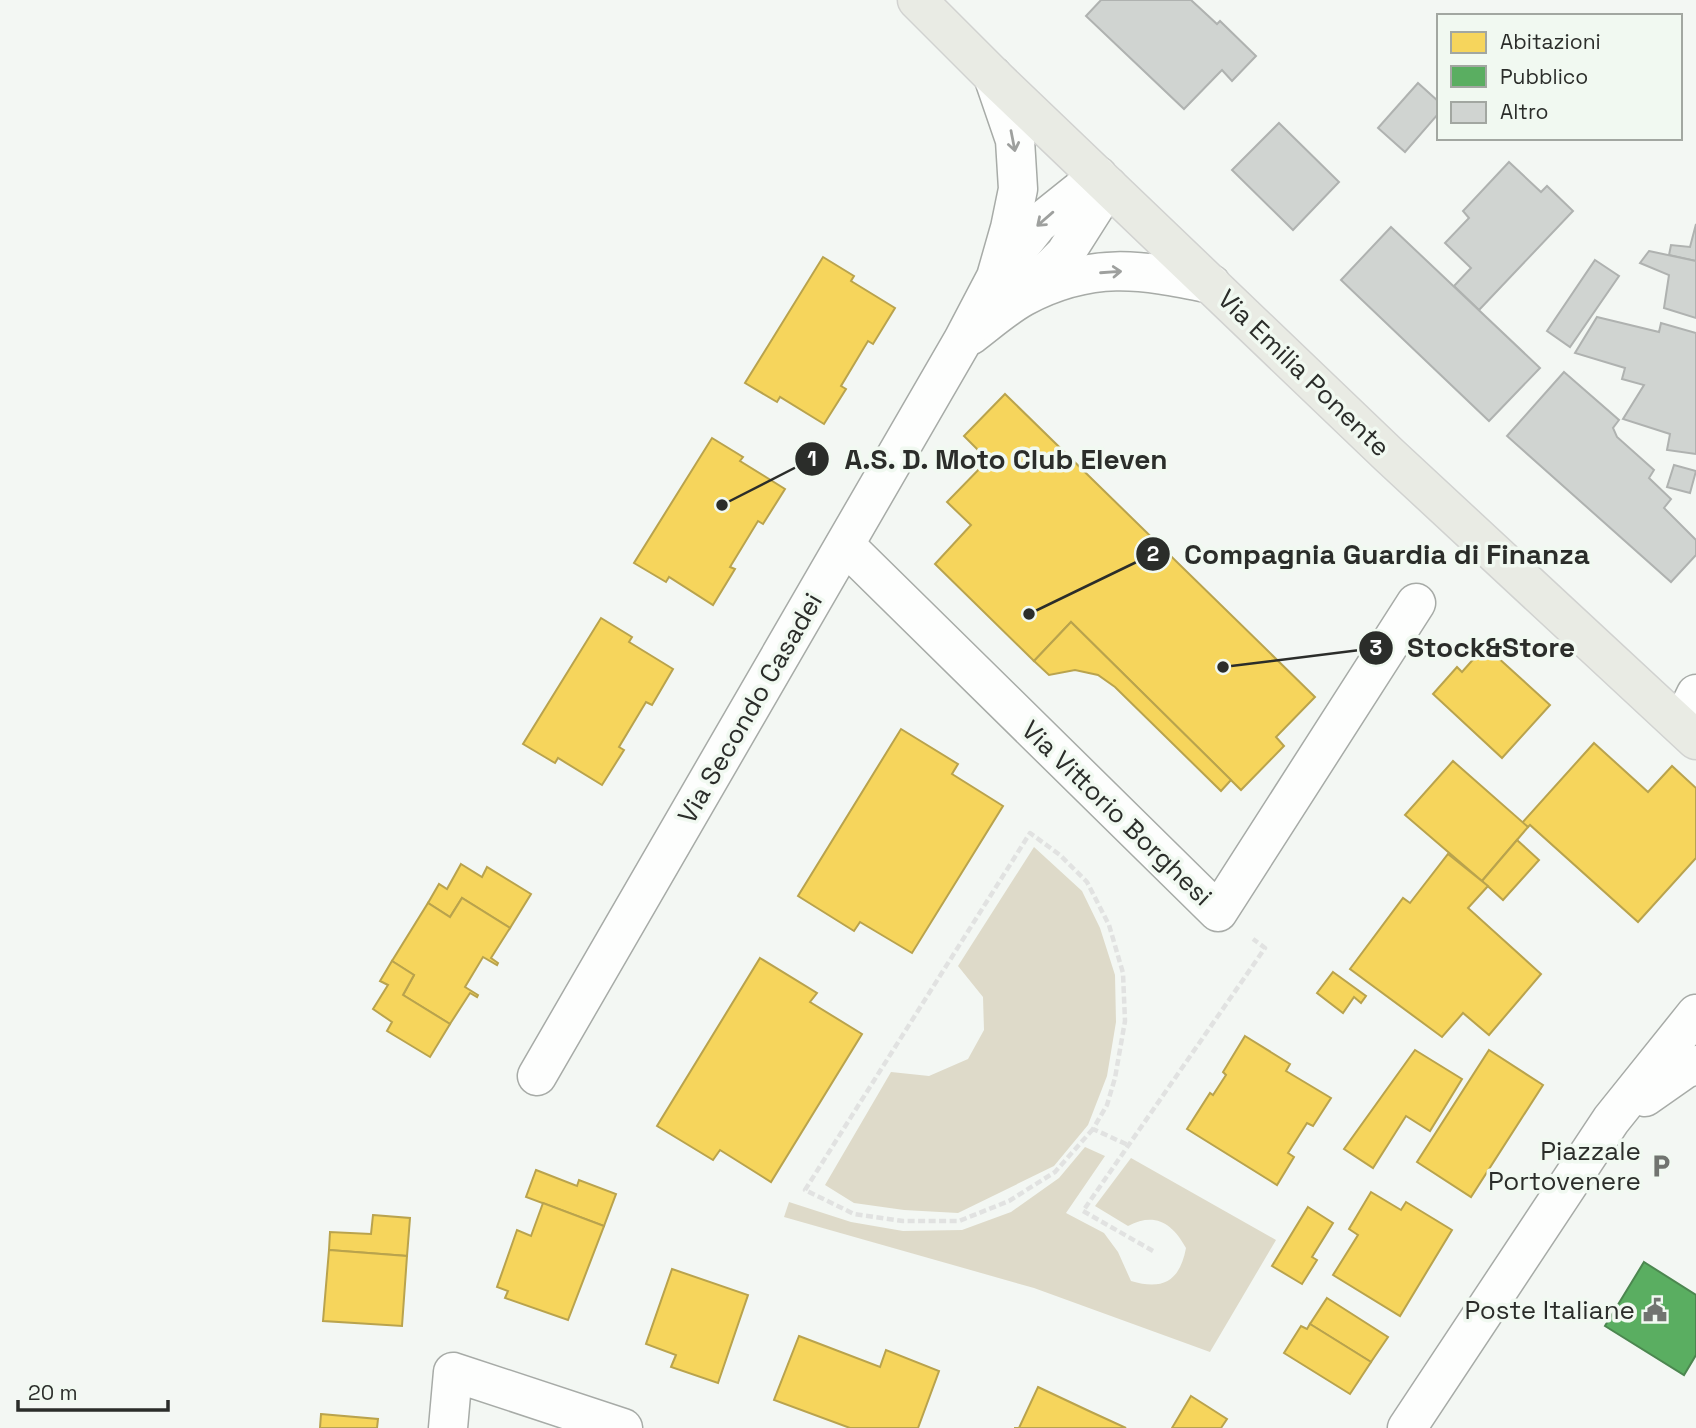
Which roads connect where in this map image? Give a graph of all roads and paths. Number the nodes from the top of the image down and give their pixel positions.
1 (917, 0) edge
2 (993, 76) junction
3 (1103, 181) junction
4 (1211, 284) junction
5 (1009, 287) junction
6 (845, 545) junction
7 (1416, 603) dead end
8 (1691, 719) edge
9 (1218, 912) junction
10 (1696, 1014) edge
11 (1696, 1065) edge
12 (537, 1076) dead end
13 (1611, 1120) junction
14 (1093, 1129) junction
15 (1128, 1145) junction
16 (1153, 1251) dead end
17 (448, 1428) edge
18 (623, 1428) edge
19 (1408, 1428) edge

1 - 2 main road, Via Emilia Ponente
2 - 3 main road, Via Emilia Ponente
2 -> 5 street
3 - 4 main road, Via Emilia Ponente
3 - 5 street, Via Secondo Casadei
5 -> 4 street, Via Secondo Casadei
4 - 8 main road, Via Emilia Ponente
5 - 6 street, Via Secondo Casadei
6 - 9 street, Via Vittorio Borghesi
6 - 12 street, Via Secondo Casadei
7 - 9 street, Via Vittorio Borghesi
9 - 15 path
10 - 13 street
11 - 13 street
13 - 19 street
14 - 14 path
14 - 15 path
15 - 16 path
17 - 18 street

